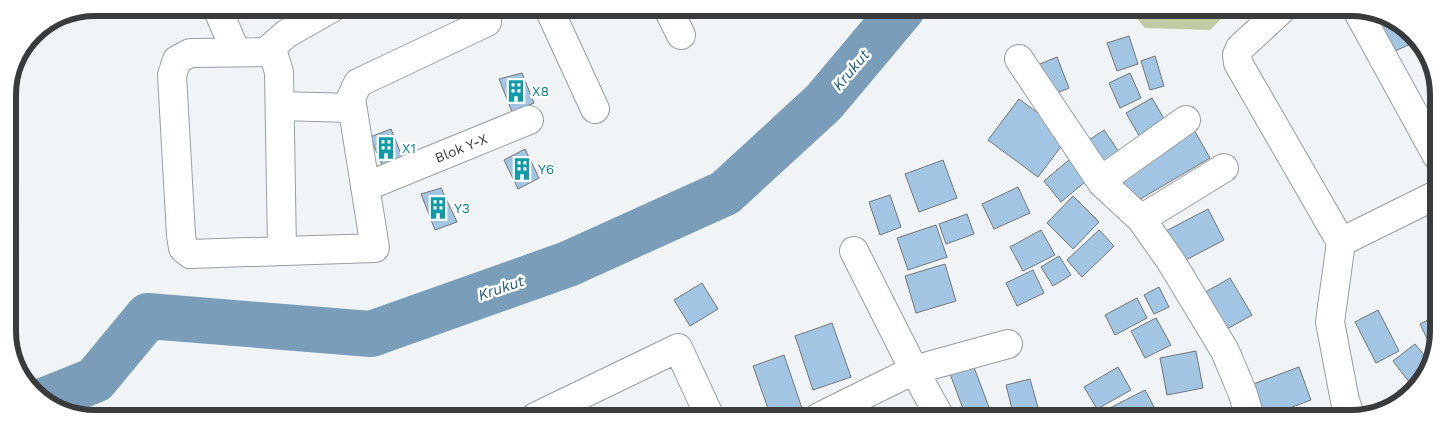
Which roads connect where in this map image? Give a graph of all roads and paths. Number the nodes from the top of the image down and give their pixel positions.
1 (220, 16) edge
2 (318, 16) edge
3 (553, 16) edge
4 (672, 16) edge
5 (1275, 16) edge
6 (1361, 17) edge
7 (487, 22) dead end
8 (681, 34) dead end
9 (236, 52) junction
10 (266, 52) junction
11 (1019, 59) dead end
12 (280, 106) junction
13 (352, 108) junction
14 (594, 109) dead end
15 (529, 120) dead end
16 (1186, 120) dead end
17 (1430, 145) edge
18 (1224, 168) dead end
19 (1102, 183) junction
20 (365, 187) junction
21 (1430, 198) edge
22 (1141, 219) junction
23 (1341, 242) junction
24 (282, 251) junction
25 (854, 251) dead end
26 (1008, 344) dead end
27 (914, 370) junction
28 (550, 410) edge
29 (707, 410) edge
30 (833, 410) edge
31 (936, 410) edge
32 (1248, 410) edge
33 (1348, 410) edge

1 - 9 street
2 - 10 street
3 - 14 street
4 - 8 street
5 - 23 street
6 - 17 street
7 - 13 street
9 - 10 street
9 - 24 street
10 - 12 street
11 - 19 street
12 - 13 street
12 - 24 street
13 - 20 street
15 - 20 street, Blok Y-X
16 - 19 street
18 - 22 street
19 - 22 street
20 - 24 street
21 - 23 street
22 - 32 street
23 - 33 street
25 - 27 street
26 - 27 street
27 - 30 street
27 - 31 street
28 - 29 street

